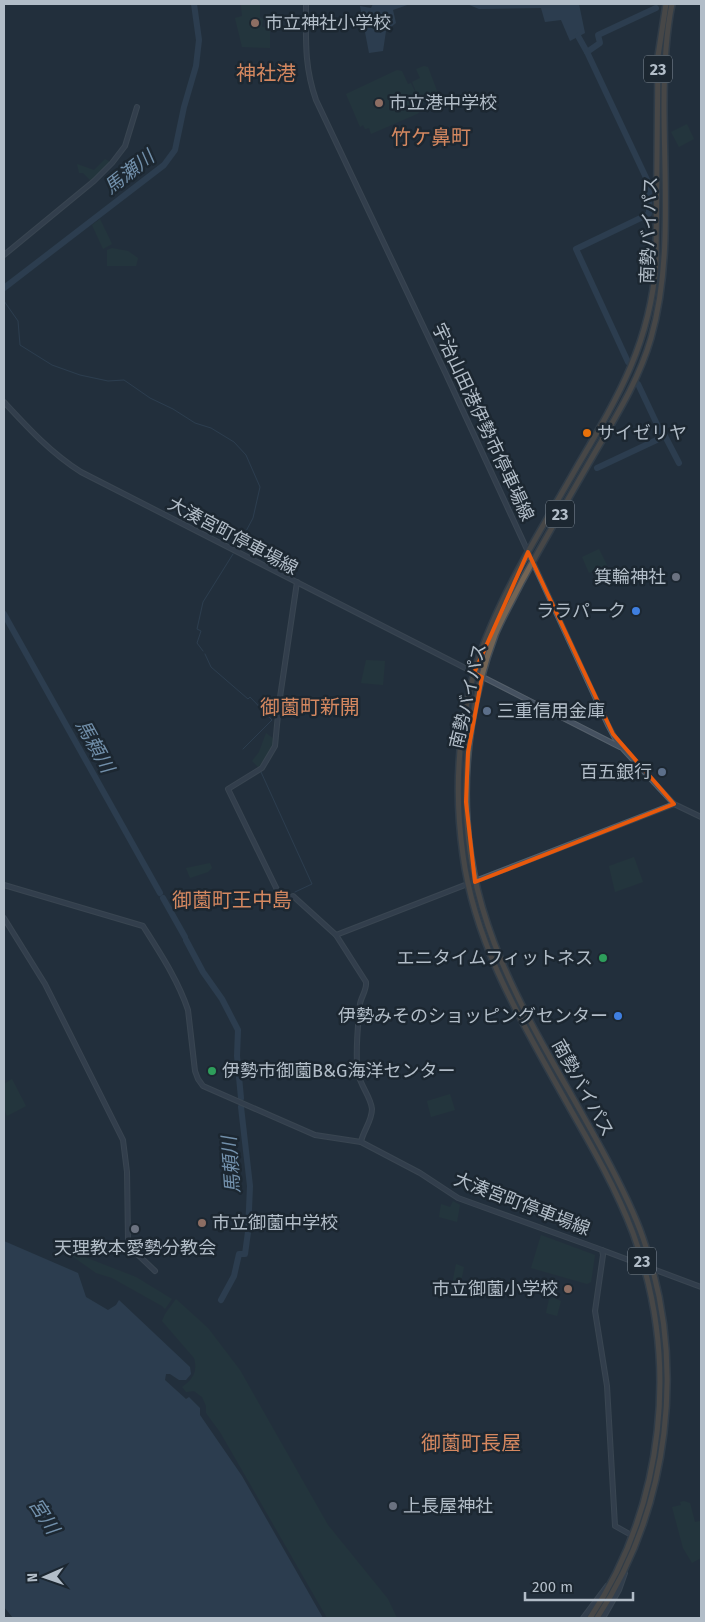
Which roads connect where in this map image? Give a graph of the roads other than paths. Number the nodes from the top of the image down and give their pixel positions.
1 (306, 4) edge
2 (666, 4) edge
3 (672, 4) edge
4 (136, 107) dead end
5 (4, 255) edge
6 (4, 402) edge
7 (528, 552) junction
8 (533, 562) junction
9 (297, 582) junction
10 (474, 673) junction
11 (482, 677) junction
12 (623, 749) junction
13 (674, 804) junction
14 (701, 817) edge
15 (475, 882) junction
16 (4, 885) edge
17 (468, 885) junction
18 (4, 918) edge
19 (336, 935) junction
20 (361, 1142) junction
21 (602, 1250) junction
22 (643, 1264) junction
23 (652, 1268) junction
24 (155, 1271) dead end
25 (701, 1287) edge
26 (633, 1536) junction
27 (626, 1568) junction
28 (611, 1582) junction
29 (584, 1618) edge
30 (590, 1618) edge
31 (597, 1618) edge
32 (603, 1618) edge

1 - 7 main road, 宇治山田港伊勢市停車場線
2 - 7 highway, 南勢バイパス / 23
3 - 8 highway, 南勢バイパス / 23
4 - 5 main road
6 - 9 main road, 大湊宮町停車場線
7 - 8 main road, 宇治山田港伊勢市停車場線
7 - 10 highway, 南勢バイパス / 23
8 - 11 highway, 南勢バイパス / 23
8 - 12 main road, 宇治山田港伊勢市停車場線
9 - 10 main road
9 - 19 main road, 大湊宮町停車場線
10 - 11 main road
10 - 17 highway, 南勢バイパス / 23
11 - 12 main road
11 - 15 highway, 南勢バイパス / 23
12 - 13 main road, 宇治山田港伊勢市停車場線
13 - 14 main road, 宇治山田港伊勢市停車場線
13 - 15 main road
15 - 17 main road
15 - 23 highway, 南勢バイパス / 23
16 - 20 main road
17 - 19 main road
17 - 22 highway, 南勢バイパス / 23
18 - 24 main road
19 - 20 main road, 大湊宮町停車場線
20 - 21 main road, 大湊宮町停車場線
21 - 22 main road
21 - 26 main road, 大湊宮町停車場線
22 - 23 main road
22 - 26 highway, 南勢バイパス / 23
23 - 25 main road
23 - 27 highway, 南勢バイパス / 23
26 - 28 highway, 南勢バイパス / 23
27 - 31 highway, 南勢バイパス / 23
27 - 32 main road
28 - 29 main road
28 - 30 highway, 南勢バイパス / 23

